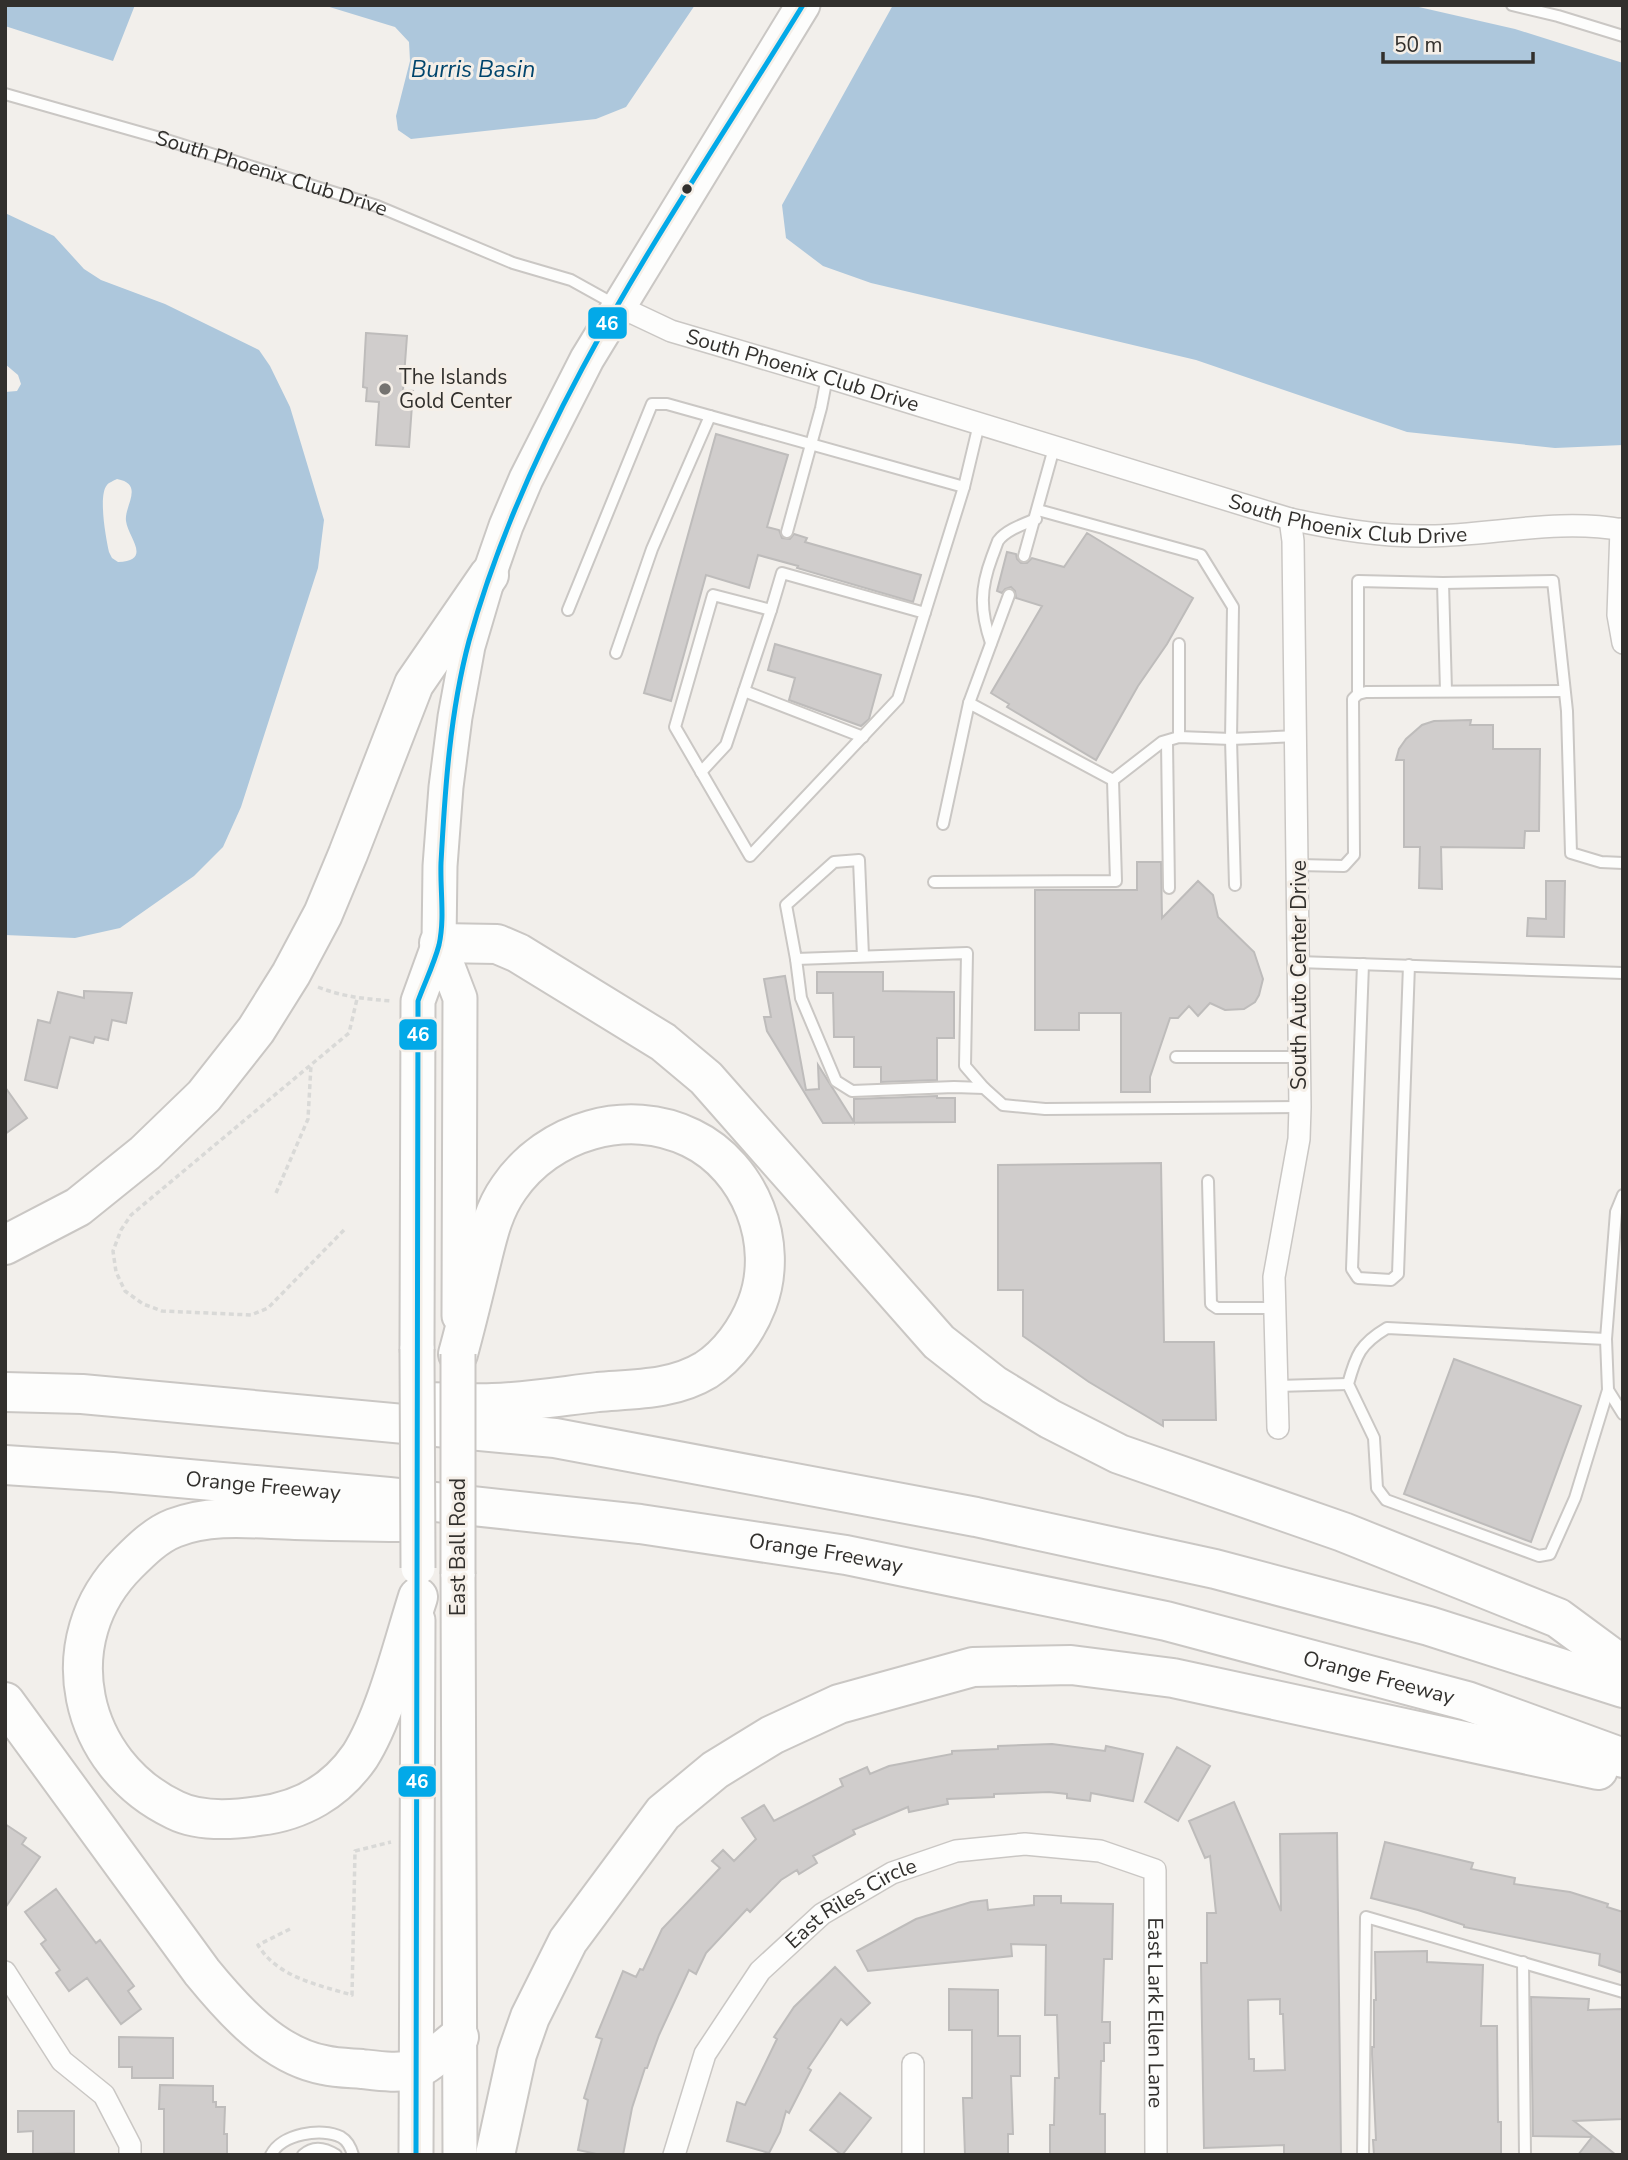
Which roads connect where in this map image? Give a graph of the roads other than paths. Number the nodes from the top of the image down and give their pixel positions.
1 (803, 5) edge
2 (1512, 5) edge
3 (1623, 36) edge
4 (5, 94) edge
5 (618, 306) junction
6 (827, 377) junction
7 (710, 416) junction
8 (979, 424) junction
9 (812, 443) junction
10 (1054, 448) junction
11 (964, 487) junction
12 (1037, 514) junction
13 (1290, 519) junction
14 (1622, 530) edge
15 (787, 532) dead end
16 (1024, 556) dead end
17 (780, 561) dead end
18 (782, 573) junction
19 (489, 575) junction
20 (1443, 583) junction
21 (1009, 595) dead end
22 (568, 610) dead end
23 (771, 610) junction
24 (925, 613) junction
25 (1622, 640) edge
26 (991, 643) junction
27 (1179, 644) dead end
28 (616, 653) dead end
29 (744, 691) junction
30 (1446, 691) junction
31 (1564, 691) junction
32 (1358, 694) junction
33 (969, 703) junction
34 (1297, 736) junction
35 (863, 737) junction
36 (1179, 737) junction
37 (1231, 739) junction
38 (1167, 742) junction
39 (701, 772) junction
40 (1113, 780) junction
41 (943, 824) dead end
42 (1623, 863) edge
43 (1298, 865) junction
44 (934, 882) dead end
45 (1235, 885) dead end
46 (1169, 888) dead end
47 (439, 943) junction
48 (863, 956) junction
49 (796, 959) junction
50 (1298, 962) junction
51 (1363, 964) junction
52 (1409, 965) junction
53 (1623, 973) edge
54 (1176, 1057) dead end
55 (1299, 1057) junction
56 (984, 1088) junction
57 (1300, 1107) junction
58 (1208, 1181) dead end
59 (1623, 1195) edge
60 (5, 1245) edge
61 (1275, 1308) junction
62 (1606, 1339) junction
63 (458, 1354) junction
64 (1348, 1384) junction
65 (1277, 1386) junction
66 (1608, 1390) junction
67 (5, 1392) edge
68 (82, 1394) junction
69 (1623, 1414) edge
70 (1278, 1428) dead end
71 (5, 1465) edge
72 (640, 1524) junction
73 (418, 1582) junction
74 (1623, 1666) edge
75 (1623, 1688) edge
76 (5, 1702) edge
77 (1623, 1758) edge
78 (1623, 1775) edge
79 (1154, 1870) joint
80 (1524, 1962) junction
81 (5, 1972) edge
82 (1623, 1992) edge
83 (459, 2037) junction
84 (913, 2064) dead end
85 (418, 2068) junction
86 (130, 2155) edge
87 (271, 2155) edge
88 (303, 2155) edge
89 (336, 2155) edge
90 (354, 2155) edge
91 (416, 2155) edge
92 (460, 2155) edge
93 (495, 2155) edge
94 (674, 2155) edge
95 (914, 2155) edge
96 (1156, 2155) edge
97 (1363, 2155) edge
98 (1525, 2155) edge

1 - 5 main road, East Ball Road
2 - 3 lane
4 - 5 lane, South Phoenix Club Drive
5 - 6 street, South Phoenix Club Drive
5 - 19 main road, East Ball Road
6 - 8 street, South Phoenix Club Drive
6 - 9 lane
7 - 9 lane
7 - 22 lane
7 - 28 lane
8 - 10 street, South Phoenix Club Drive
8 - 11 lane
9 - 11 lane
9 - 15 lane
10 - 12 lane
10 - 13 street, South Phoenix Club Drive
11 - 24 lane
12 - 16 lane
12 - 26 lane
12 - 37 lane
13 - 14 street, South Phoenix Club Drive
13 - 34 street, South Auto Center Drive
14 - 25 street
17 - 18 lane
18 - 23 lane
18 - 24 lane
19 - 47 main road, East Ball Road
19 - 60 highway
20 - 30 lane
20 - 31 lane
20 - 32 lane
21 - 26 lane
23 - 29 lane
23 - 39 lane
24 - 35 lane
26 - 33 lane
27 - 36 lane
29 - 35 lane
29 - 39 lane
30 - 31 lane
30 - 32 lane
31 - 42 lane
32 - 43 lane
33 - 40 lane
33 - 41 lane
34 - 37 lane
34 - 43 street, South Auto Center Drive
35 - 39 lane
36 - 37 lane
36 - 38 lane
37 - 45 lane
38 - 40 lane
38 - 46 lane
40 - 44 lane
43 - 50 street, South Auto Center Drive
47 - 63 main road, East Ball Road
47 - 73 main road, East Ball Road, bridge
47 - 74 highway
48 - 49 lane
48 - 49 lane
48 - 56 lane
49 - 56 lane
50 - 51 lane
50 - 55 street, South Auto Center Drive
51 - 52 lane
51 - 52 lane
52 - 53 lane
54 - 55 lane
55 - 57 street, South Auto Center Drive
56 - 57 lane
57 - 61 street, South Auto Center Drive
58 - 61 lane
59 - 62 lane
61 - 65 street, South Auto Center Drive
62 - 64 lane
62 - 66 lane
63 - 68 highway
63 - 83 main road, East Ball Road, bridge
64 - 65 lane
64 - 66 lane
65 - 70 street, South Auto Center Drive
66 - 69 lane
67 - 68 highway
68 - 75 highway
71 - 72 highway, Orange Freeway
72 - 73 highway
72 - 77 highway, Orange Freeway
73 - 85 main road, East Ball Road
76 - 85 highway
78 - 93 highway
79 - 94 street, East Riles Circle
79 - 96 street, East Lark Ellen Lane
80 - 82 lane
80 - 97 lane
80 - 98 lane
81 - 86 street
83 - 85 highway
83 - 92 main road, East Ball Road
84 - 95 street
85 - 91 main road, East Ball Road
87 - 90 lane
88 - 89 lane

